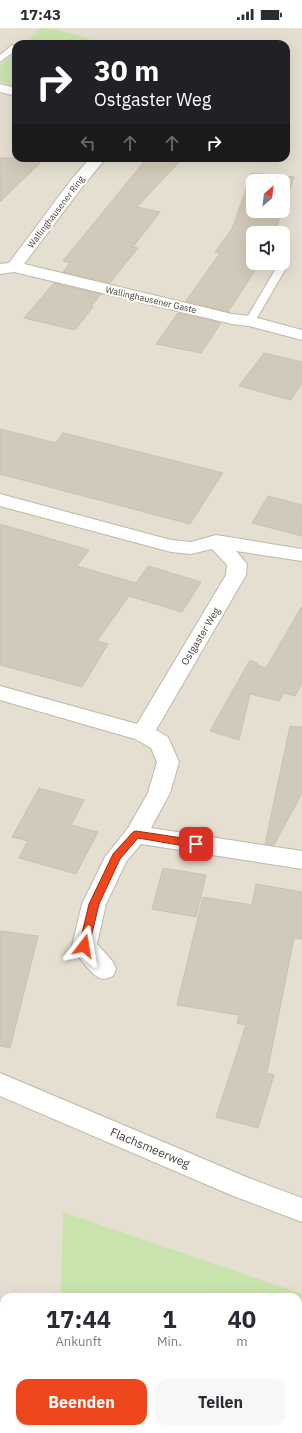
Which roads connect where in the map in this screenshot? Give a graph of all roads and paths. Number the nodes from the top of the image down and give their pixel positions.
1 (12, 49) edge
2 (0, 59) edge
3 (0, 88) edge
4 (12, 91) edge
5 (95, 162) edge
6 (7, 268) edge
7 (280, 270) edge
8 (250, 321) junction
9 (302, 335) edge
10 (0, 500) edge
11 (216, 541) junction
12 (302, 555) edge
13 (0, 693) edge
14 (142, 733) junction
15 (136, 834) junction
16 (302, 860) edge
17 (104, 969) dead end
18 (0, 1084) edge
19 (302, 1210) edge

1 - 2 lane
3 - 4 street
5 - 6 street, Wallinghausener Ring
6 - 8 street, Wallinghausener Gaste
7 - 8 lane
8 - 9 street, Wallinghausener Gaste
10 - 11 street
11 - 12 street
11 - 14 street, Ostgaster Weg
13 - 14 street
14 - 15 street
15 - 16 street
15 - 17 street
18 - 19 street, Flachsmeerweg

